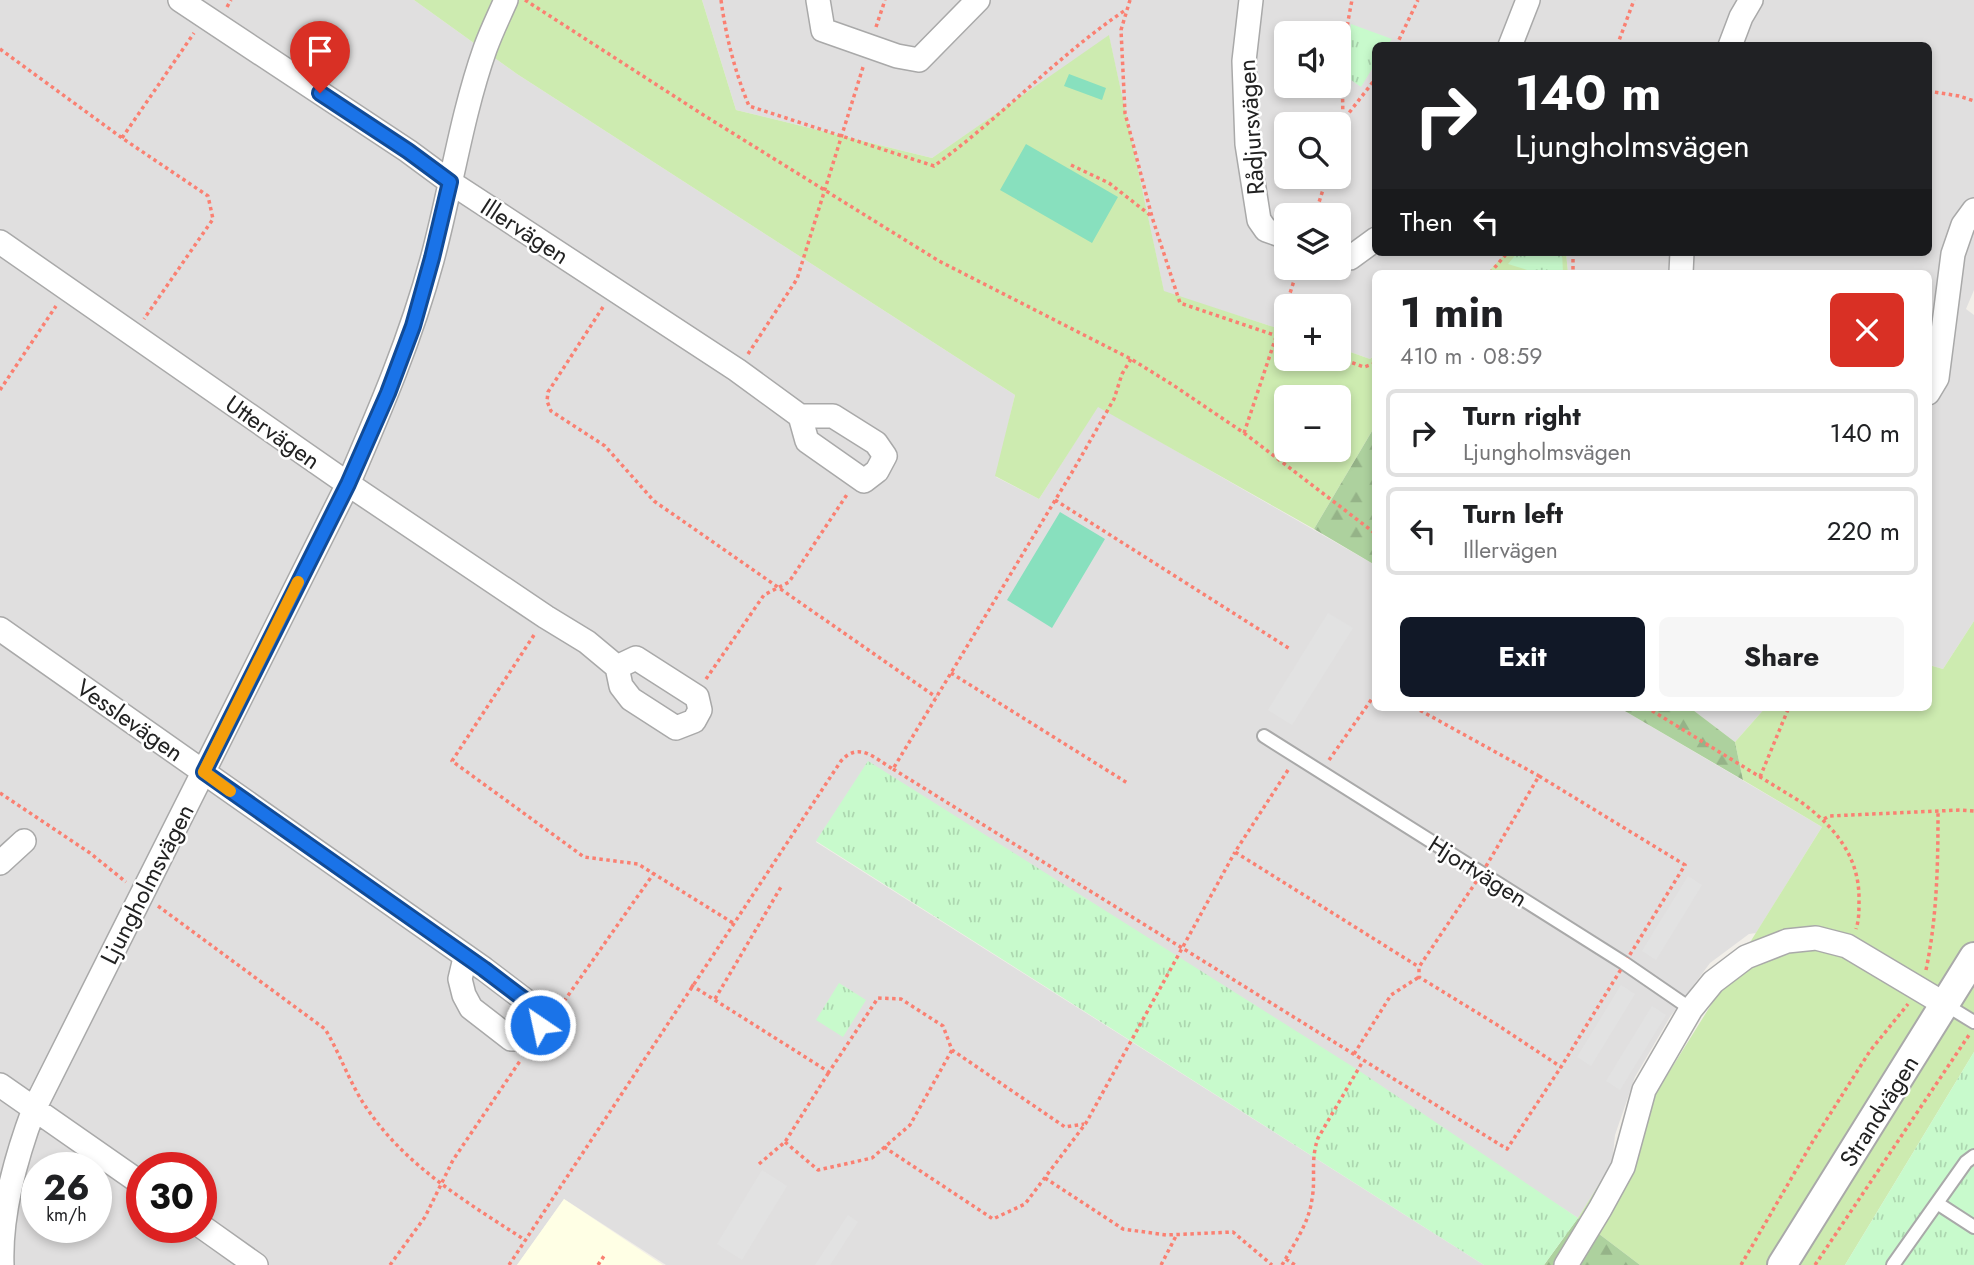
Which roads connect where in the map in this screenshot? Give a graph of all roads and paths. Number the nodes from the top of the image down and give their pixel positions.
1 (180, 0) edge
2 (232, 0) edge
3 (506, 0) edge
4 (525, 0) edge
5 (721, 0) edge
6 (818, 0) edge
7 (885, 0) edge
8 (978, 0) edge
9 (1130, 0) edge
10 (1251, 0) edge
11 (1352, 0) edge
12 (1418, 0) edge
13 (1528, 0) edge
14 (1634, 0) edge
15 (1751, 0) edge
16 (1127, 9) junction
17 (210, 21) junction
18 (1398, 42) edge
19 (1512, 42) edge
20 (1618, 42) edge
21 (1732, 42) edge
22 (869, 47) junction
23 (0, 49) edge
24 (1372, 83) edge
25 (1932, 92) edge
26 (1974, 101) edge
27 (1344, 112) edge
28 (1350, 112) edge
29 (842, 137) junction
30 (122, 138) junction
31 (1071, 165) dead end
32 (450, 182) junction
33 (825, 192) junction
34 (1974, 210) edge
35 (1152, 216) junction
36 (1274, 233) edge
37 (0, 242) edge
38 (1372, 242) edge
39 (1505, 256) edge
40 (1351, 257) edge
41 (1493, 270) edge
42 (67, 289) junction
43 (615, 289) junction
44 (1274, 334) edge
45 (134, 335) junction
46 (1274, 347) edge
47 (1131, 359) junction
48 (1351, 363) edge
49 (1372, 364) edge
50 (737, 370) junction
51 (1932, 386) edge
52 (0, 390) edge
53 (800, 416) junction
54 (1244, 433) junction
55 (858, 478) junction
56 (348, 484) junction
57 (1055, 500) junction
58 (1372, 531) edge
59 (778, 587) junction
60 (546, 617) junction
61 (0, 629) edge
62 (1290, 649) dead end
63 (617, 667) junction
64 (951, 673) junction
65 (694, 695) junction
66 (936, 697) junction
67 (1372, 699) edge
68 (1421, 711) edge
69 (1653, 711) edge
70 (1787, 711) edge
71 (1264, 736) dead end
72 (1297, 757) junction
73 (892, 769) junction
74 (204, 772) junction
75 (1321, 772) junction
76 (1539, 776) junction
77 (1760, 777) junction
78 (1129, 784) dead end
79 (0, 793) edge
80 (1938, 811) junction
81 (1974, 811) edge
82 (1824, 819) junction
83 (24, 841) dead end
84 (1235, 852) junction
85 (0, 863) edge
86 (654, 873) junction
87 (1482, 873) junction
88 (781, 887) dead end
89 (142, 894) junction
90 (733, 923) junction
91 (1847, 946) junction
92 (1182, 948) junction
93 (1974, 957) edge
94 (465, 958) junction
95 (1624, 963) junction
96 (1419, 967) junction
97 (1419, 977) junction
98 (691, 985) junction
99 (1920, 989) junction
100 (715, 999) junction
101 (1946, 1005) junction
102 (1691, 1009) junction
103 (1974, 1025) edge
104 (533, 1032) junction
105 (952, 1050) junction
106 (1354, 1054) junction
107 (1363, 1061) junction
108 (1561, 1067) junction
109 (829, 1072) junction
110 (0, 1085) edge
111 (34, 1109) junction
112 (1086, 1123) junction
113 (785, 1142) junction
114 (884, 1147) junction
115 (1974, 1156) edge
116 (759, 1164) dead end
117 (126, 1173) edge
118 (1045, 1178) junction
119 (442, 1184) junction
120 (1937, 1203) junction
121 (1974, 1227) edge
122 (1176, 1235) junction
123 (217, 1238) edge
124 (525, 1240) junction
125 (604, 1256) dead end
126 (1286, 1259) junction
127 (247, 1261) edge
128 (1899, 1263) edge
129 (2, 1265) edge
130 (390, 1265) edge
131 (509, 1265) edge
132 (598, 1265) edge
133 (1161, 1265) edge
134 (1272, 1265) edge
135 (1282, 1265) edge
136 (1295, 1265) edge
137 (1566, 1265) edge
138 (1741, 1265) edge
139 (1782, 1265) edge
140 (1815, 1265) edge

1 - 17 street, Illervägen
2 - 17 path
3 - 32 street, Ljungholmsvägen
4 - 33 path
5 - 29 path
6 - 22 street
7 - 22 path
8 - 22 street
9 - 16 path
10 - 36 street, Rådjursvägen
11 - 27 path
12 - 18 path
13 - 19 street
14 - 20 path
15 - 21 street
16 - 29 path
16 - 35 path
17 - 30 path
17 - 32 street, Illervägen
22 - 29 path
23 - 30 path
24 - 28 path
25 - 26 path
29 - 33 path
30 - 45 path
31 - 35 path
32 - 43 street, Illervägen
32 - 56 street, Ljungholmsvägen
33 - 47 path
33 - 50 path
34 - 51 street
35 - 44 path
37 - 42 street, Uttervägen
38 - 40 street
39 - 41 path
42 - 45 street, Uttervägen
42 - 52 path
43 - 50 street, Illervägen
43 - 59 path
45 - 56 street, Uttervägen
46 - 54 path
47 - 54 path
47 - 57 path
48 - 49 path
50 - 53 street, Illervägen
53 - 55 street, Illervägen
53 - 55 street
54 - 58 path
55 - 59 path
56 - 60 street, Uttervägen
56 - 74 street, Ljungholmsvägen
57 - 62 path
57 - 64 path
59 - 65 path
59 - 66 path
60 - 63 street, Uttervägen
60 - 86 path
61 - 74 street, Vesslevägen
63 - 65 street
63 - 65 street, Uttervägen
64 - 66 path
64 - 78 path
66 - 73 path
67 - 75 path
68 - 76 path
69 - 77 path
70 - 77 path
71 - 72 lane, Hjortvägen
72 - 75 lane, Hjortvägen
72 - 84 path
73 - 90 path
73 - 92 path
74 - 89 street, Ljungholmsvägen
74 - 94 street, Vesslevägen
75 - 87 lane, Hjortvägen
76 - 87 path
76 - 95 path
77 - 82 path
79 - 89 path
80 - 81 path
80 - 82 path
80 - 99 path
82 - 91 path
83 - 85 street
84 - 92 path
84 - 96 path
86 - 90 path
86 - 104 path
87 - 95 lane, Hjortvägen
87 - 96 path
88 - 100 path
89 - 111 street, Ljungholmsvägen
89 - 119 path
90 - 98 path
91 - 99 street
91 - 102 street
92 - 106 path
92 - 112 path
93 - 101 street, Strandvägen
94 - 104 street, Vesslevägen
94 - 104 street
95 - 102 lane, Hjortvägen
95 - 108 path
96 - 97 path
97 - 106 path
97 - 108 path
98 - 100 path
98 - 124 path
99 - 101 street
99 - 138 path
100 - 109 path
101 - 103 lane
101 - 139 street, Strandvägen
102 - 137 street
103 - 140 path
104 - 119 path
105 - 109 path
105 - 112 path
105 - 114 path
106 - 107 path
107 - 108 path
107 - 126 path
109 - 113 path
110 - 111 street
111 - 117 street
111 - 129 street, Ljungholmsvägen
112 - 118 path
113 - 114 path
113 - 116 path
114 - 118 path
115 - 120 lane
118 - 122 path
119 - 124 path
119 - 130 path
120 - 121 lane
120 - 128 lane
122 - 133 path
122 - 134 path
123 - 127 street
124 - 131 path
125 - 132 path
126 - 135 path
126 - 136 path

